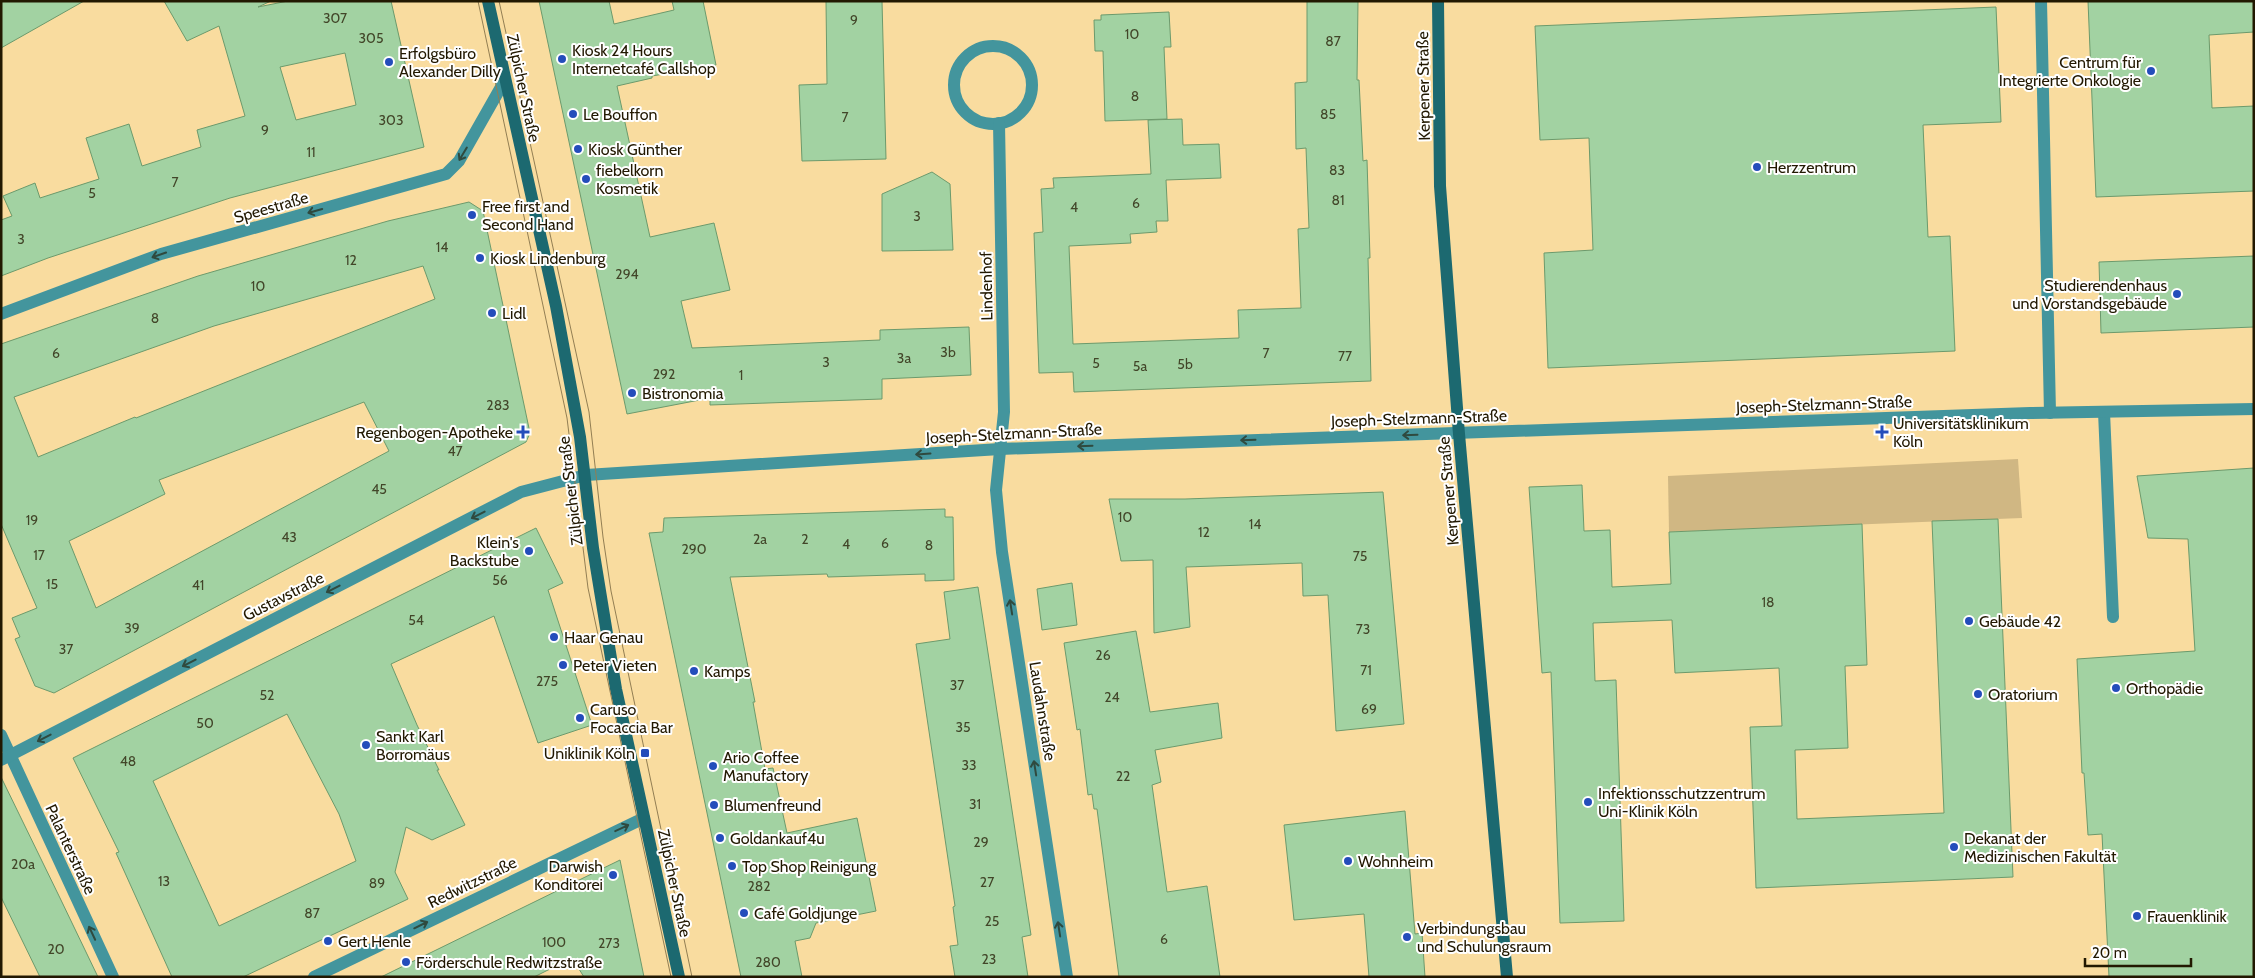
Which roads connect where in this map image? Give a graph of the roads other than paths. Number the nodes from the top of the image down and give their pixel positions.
1 (488, 1) edge
2 (1438, 1) edge
3 (2041, 1) edge
4 (505, 80) junction
5 (999, 123) junction
6 (1, 314) edge
7 (2254, 409) edge
8 (2050, 412) junction
9 (2104, 412) junction
10 (1459, 434) junction
11 (1000, 449) junction
12 (586, 475) junction
13 (2113, 617) dead end
14 (1, 735) edge
15 (5, 758) edge
16 (644, 818) junction
17 (113, 977) edge
18 (314, 977) edge
19 (680, 977) edge
20 (1067, 977) edge
21 (1507, 977) edge

1 - 4 street, Zülpicher Straße
2 - 10 street, Kerpener Straße
3 - 8 street
4 -> 6 street, Speestraße
4 - 12 street, Zülpicher Straße
5 - 5 street
5 - 11 street, Lindenhof
7 - 9 street, Joseph-Stelzmann-Straße
8 - 9 street, Joseph-Stelzmann-Straße
8 - 10 street, Joseph-Stelzmann-Straße
9 - 13 street
10 -> 11 street, Joseph-Stelzmann-Straße
10 - 21 street, Kerpener Straße
11 -> 12 street, Joseph-Stelzmann-Straße
20 -> 11 street, Laudahnstraße
12 -> 15 street, Gustavstraße
12 - 16 street, Zülpicher Straße
14 - 15 street, Palanterstraße
17 -> 15 street, Palanterstraße
18 -> 16 street, Redwitzstraße
16 - 19 street, Zülpicher Straße

